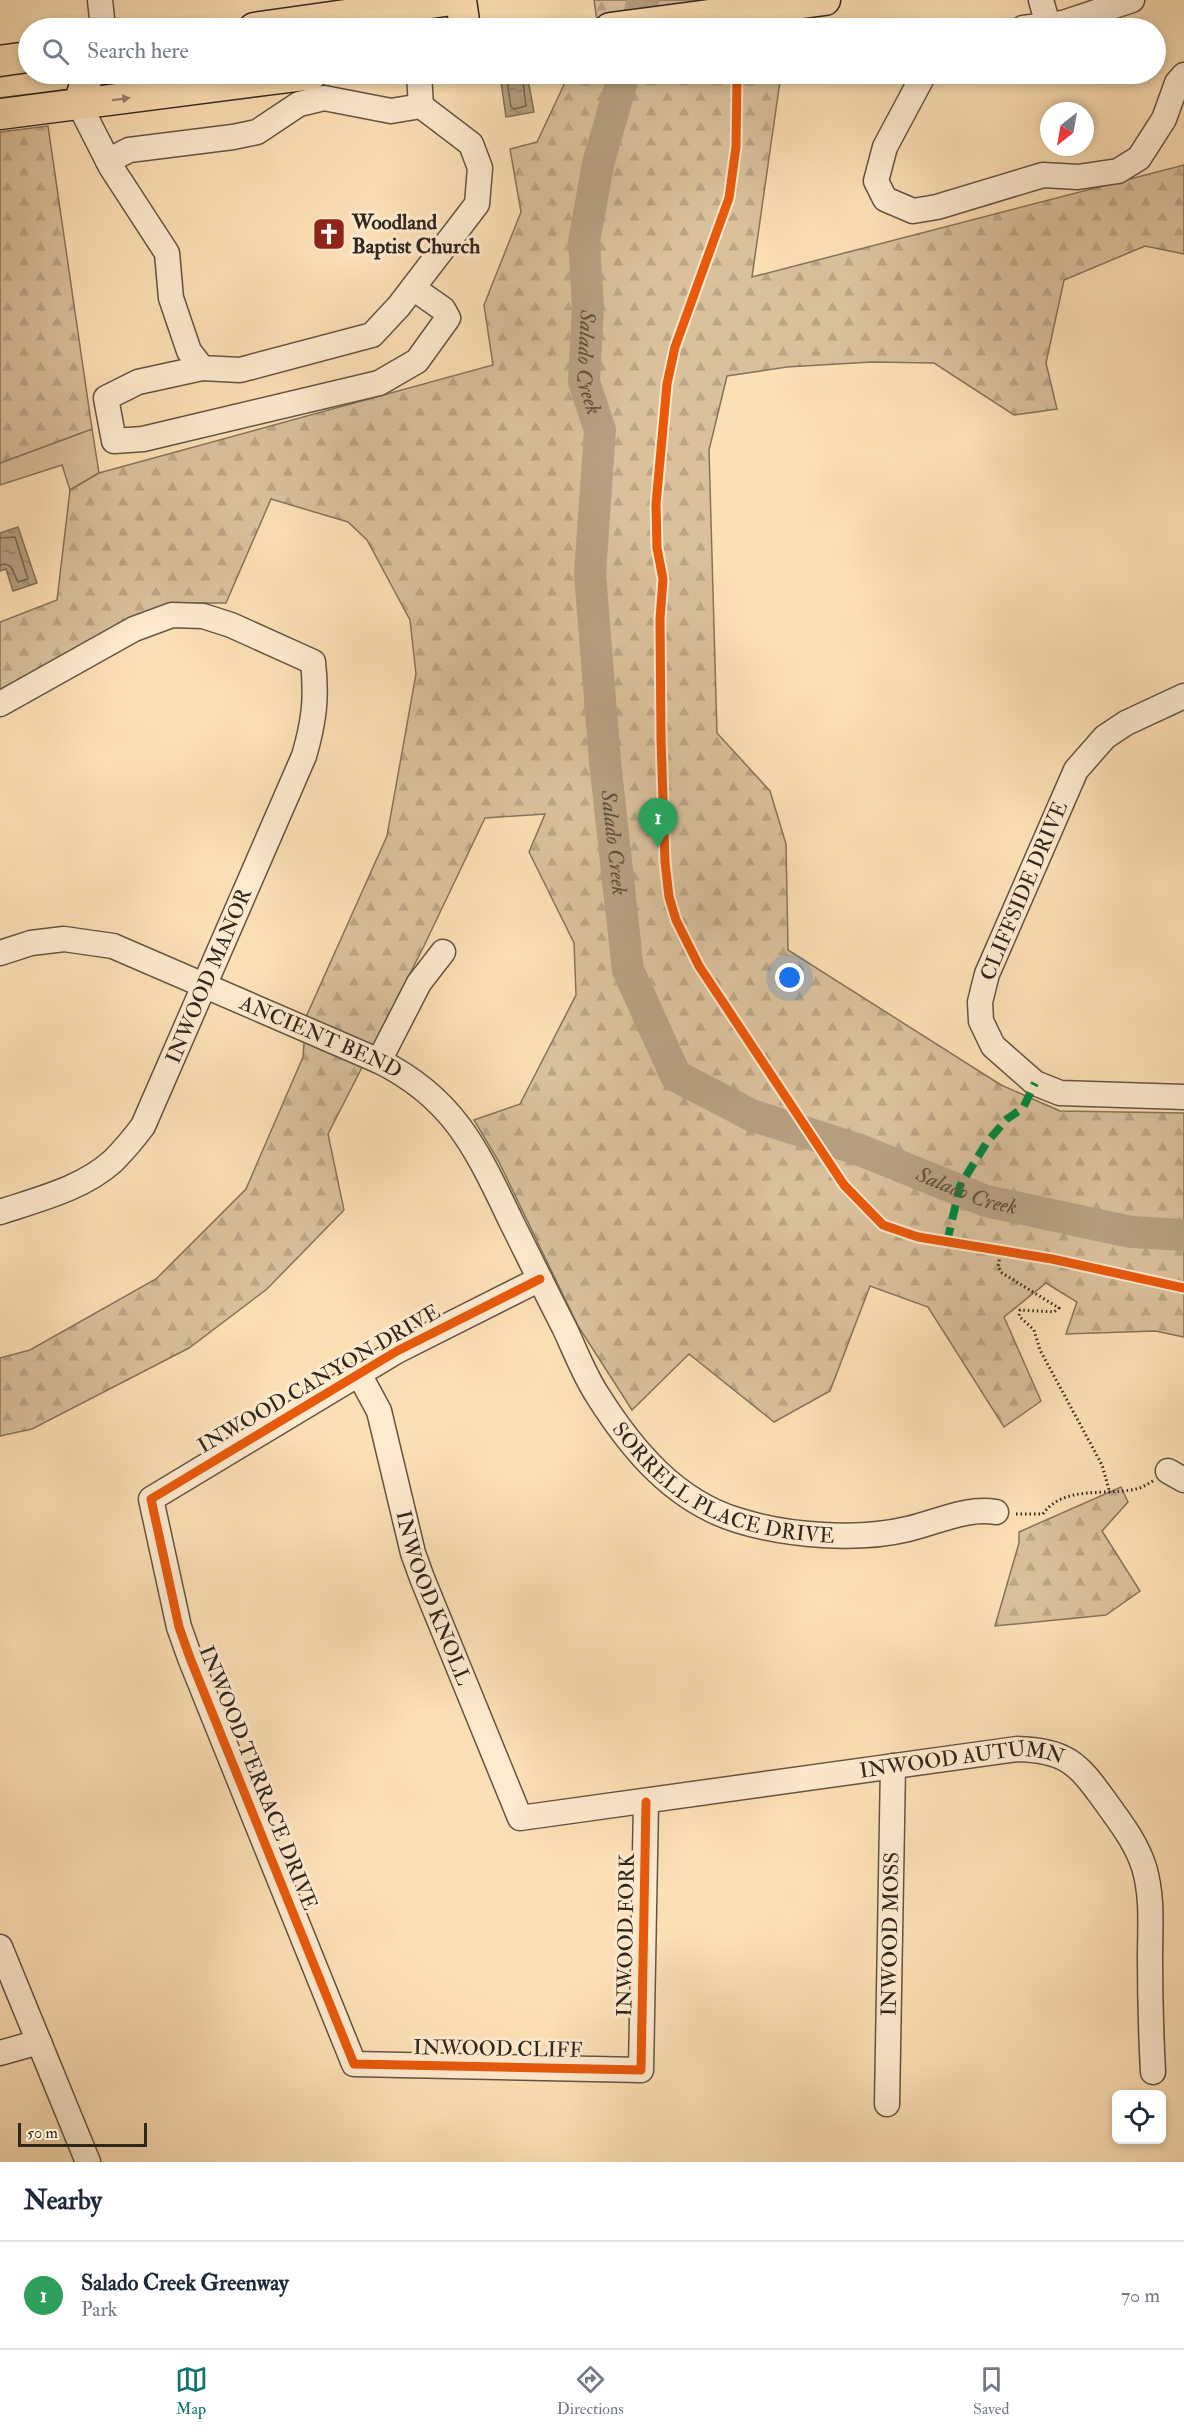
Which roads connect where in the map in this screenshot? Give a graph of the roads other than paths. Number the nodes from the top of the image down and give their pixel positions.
1 (100, 0) edge
2 (452, 0) edge
3 (461, 0) edge
4 (825, 0) edge
5 (1041, 0) edge
6 (1132, 0) edge
7 (102, 18) edge
8 (325, 18) edge
9 (464, 18) edge
10 (687, 18) edge
11 (1046, 18) edge
12 (1078, 18) edge
13 (18, 58) edge
14 (0, 61) edge
15 (1184, 75) edge
16 (85, 84) edge
17 (234, 84) edge
18 (420, 84) edge
19 (919, 84) edge
20 (79, 104) junction
21 (421, 106) junction
22 (0, 114) edge
23 (108, 161) junction
24 (413, 288) junction
25 (202, 368) junction
26 (1184, 696) edge
27 (0, 705) edge
28 (443, 952) dead end
29 (0, 953) edge
30 (205, 985) junction
31 (379, 1061) junction
32 (1184, 1097) edge
33 (0, 1212) edge
34 (540, 1279) junction
35 (359, 1374) junction
36 (151, 1499) joint
37 (996, 1512) road end
38 (893, 1766) junction
39 (646, 1802) junction
40 (520, 1818) joint
41 (0, 1947) edge
42 (39, 2042) junction
43 (0, 2053) edge
44 (354, 2064) joint
45 (641, 2070) joint
46 (1153, 2072) dead end
47 (887, 2104) dead end
48 (88, 2162) edge

1 - 7 street
2 - 8 main road
3 - 9 main road
4 - 10 main road
5 - 11 street
6 - 12 street
13 - 14 main road
15 - 19 street
16 - 20 main road
20 -> 17 main road
18 - 21 street
20 - 22 main road
20 - 23 street
21 - 23 street
21 - 24 street
23 - 25 street
24 - 25 street
24 - 25 street
26 - 32 street, CLIFFSIDE DRIVE
27 - 30 street, INWOOD MANOR
28 - 31 street
29 - 30 street, ANCIENT BEND
30 - 31 street, ANCIENT BEND
30 - 33 street, INWOOD MANOR
31 - 34 street, ANCIENT BEND
34 - 35 street, INWOOD CANYON DRIVE
34 - 37 street, SORRELL PLACE DRIVE
35 - 36 street, INWOOD CANYON DRIVE
35 - 40 street, INWOOD KNOLL
36 - 44 street, INWOOD TERRACE DRIVE
38 - 39 street, INWOOD AUTUMN
38 - 46 street, INWOOD AUTUMN
38 - 47 street, INWOOD MOSS
39 - 40 street, INWOOD AUTUMN
39 - 45 street, INWOOD FORK
41 - 42 street
42 - 43 street
42 - 48 street
44 - 45 street, INWOOD CLIFF

